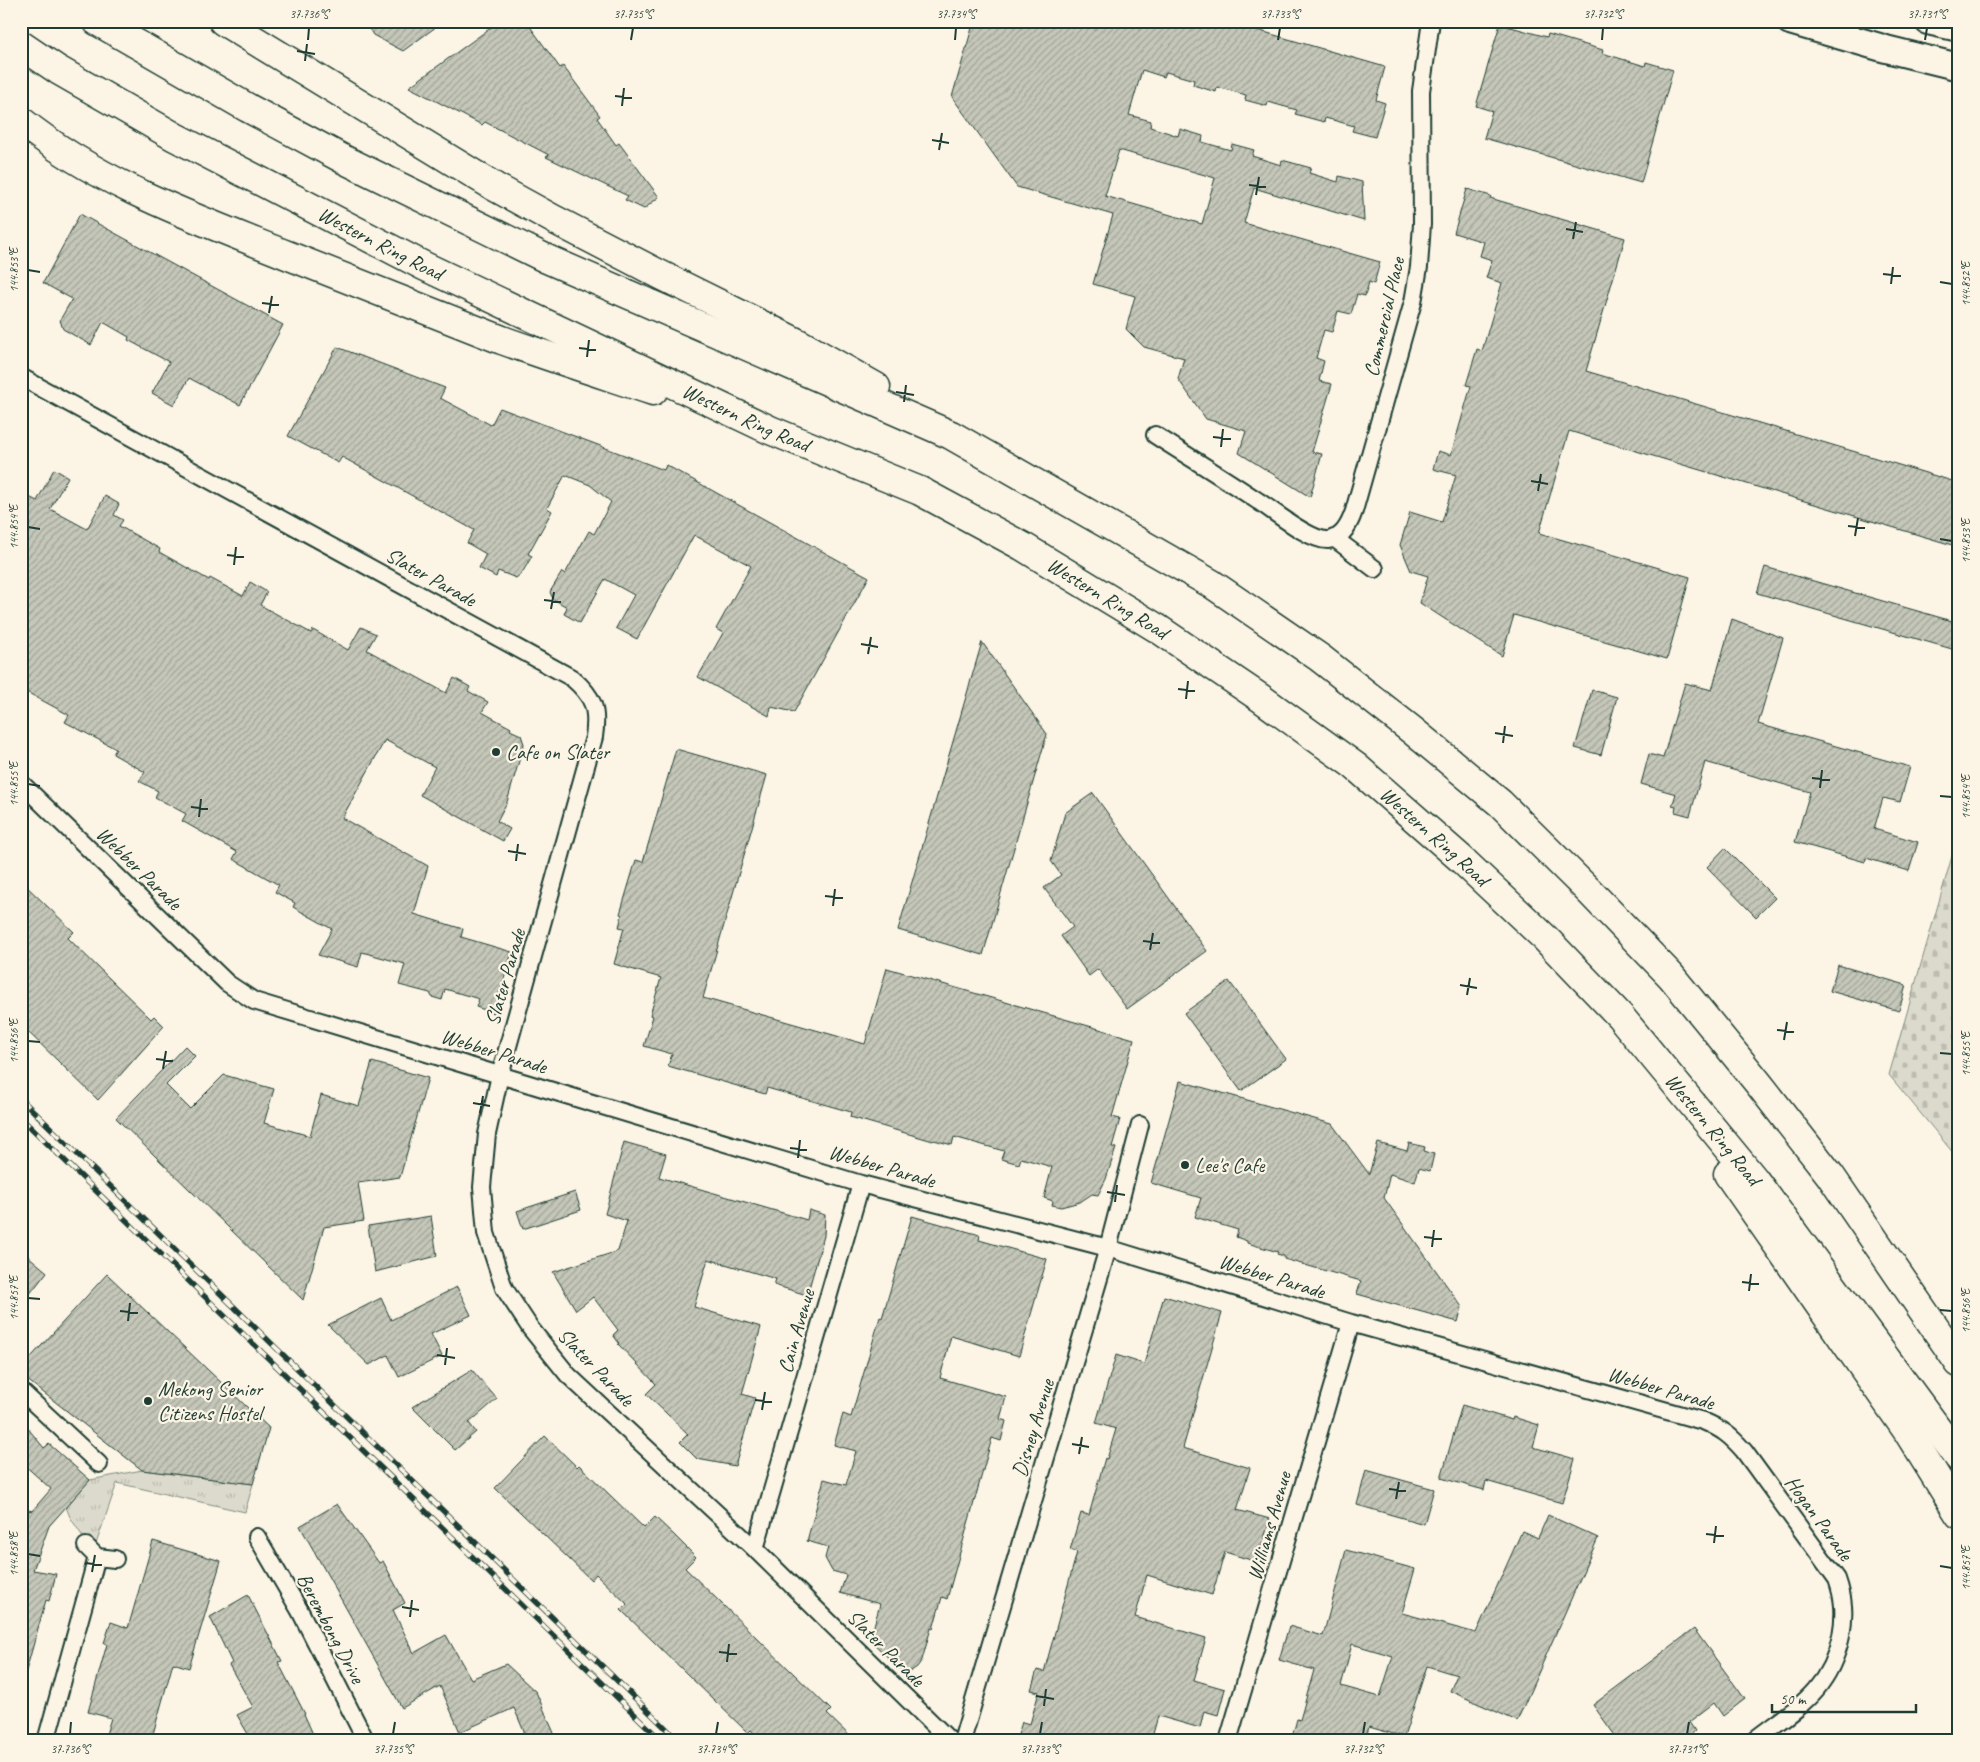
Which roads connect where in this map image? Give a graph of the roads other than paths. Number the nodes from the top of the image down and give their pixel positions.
1 (97, 21) edge
2 (222, 21) edge
3 (1790, 21) edge
4 (1928, 21) edge
5 (1432, 26) edge
6 (1959, 28) edge
7 (21, 45) edge
8 (1959, 66) edge
9 (21, 121) edge
10 (21, 378) edge
11 (770, 430) junction
12 (951, 435) junction
13 (1155, 435) dead end
14 (1334, 538) junction
15 (1375, 569) dead end
16 (21, 783) edge
17 (1620, 1016) junction
18 (500, 1075) junction
19 (1140, 1125) dead end
20 (1830, 1175) junction
21 (861, 1184) junction
22 (1108, 1248) junction
23 (1351, 1322) junction
24 (1959, 1341) edge
25 (1959, 1363) edge
26 (21, 1391) edge
27 (1720, 1428) joint
28 (1959, 1458) edge
29 (99, 1464) dead end
30 (1959, 1514) edge
31 (257, 1537) dead end
32 (754, 1549) junction
33 (115, 1559) dead end
34 (46, 1741) edge
35 (366, 1741) edge
36 (950, 1741) edge
37 (962, 1741) edge
38 (1228, 1741) edge
39 (1753, 1741) edge

1 - 12 highway
2 - 12 highway
3 - 8 main road
4 - 6 main road
5 - 14 street, Commercial Place
7 - 11 highway, Western Ring Road
9 - 11 highway
10 - 18 street, Slater Parade
11 - 17 highway, Western Ring Road
12 - 20 highway
13 - 14 street
14 - 15 street
16 - 18 street, Webber Parade
17 - 28 highway, Western Ring Road
17 - 30 highway
18 - 21 street, Webber Parade
18 - 32 street, Slater Parade
19 - 22 street, Disney Avenue
20 - 24 highway
20 - 25 highway
21 - 22 street, Webber Parade
21 - 32 street, Cain Avenue
22 - 23 street, Webber Parade
22 - 37 street, Disney Avenue
23 - 27 street, Webber Parade
23 - 38 street, Williams Avenue
26 - 29 street
27 - 39 street, Hogan Parade
31 - 35 street, Berembong Drive
32 - 36 street, Slater Parade
33 - 34 street

